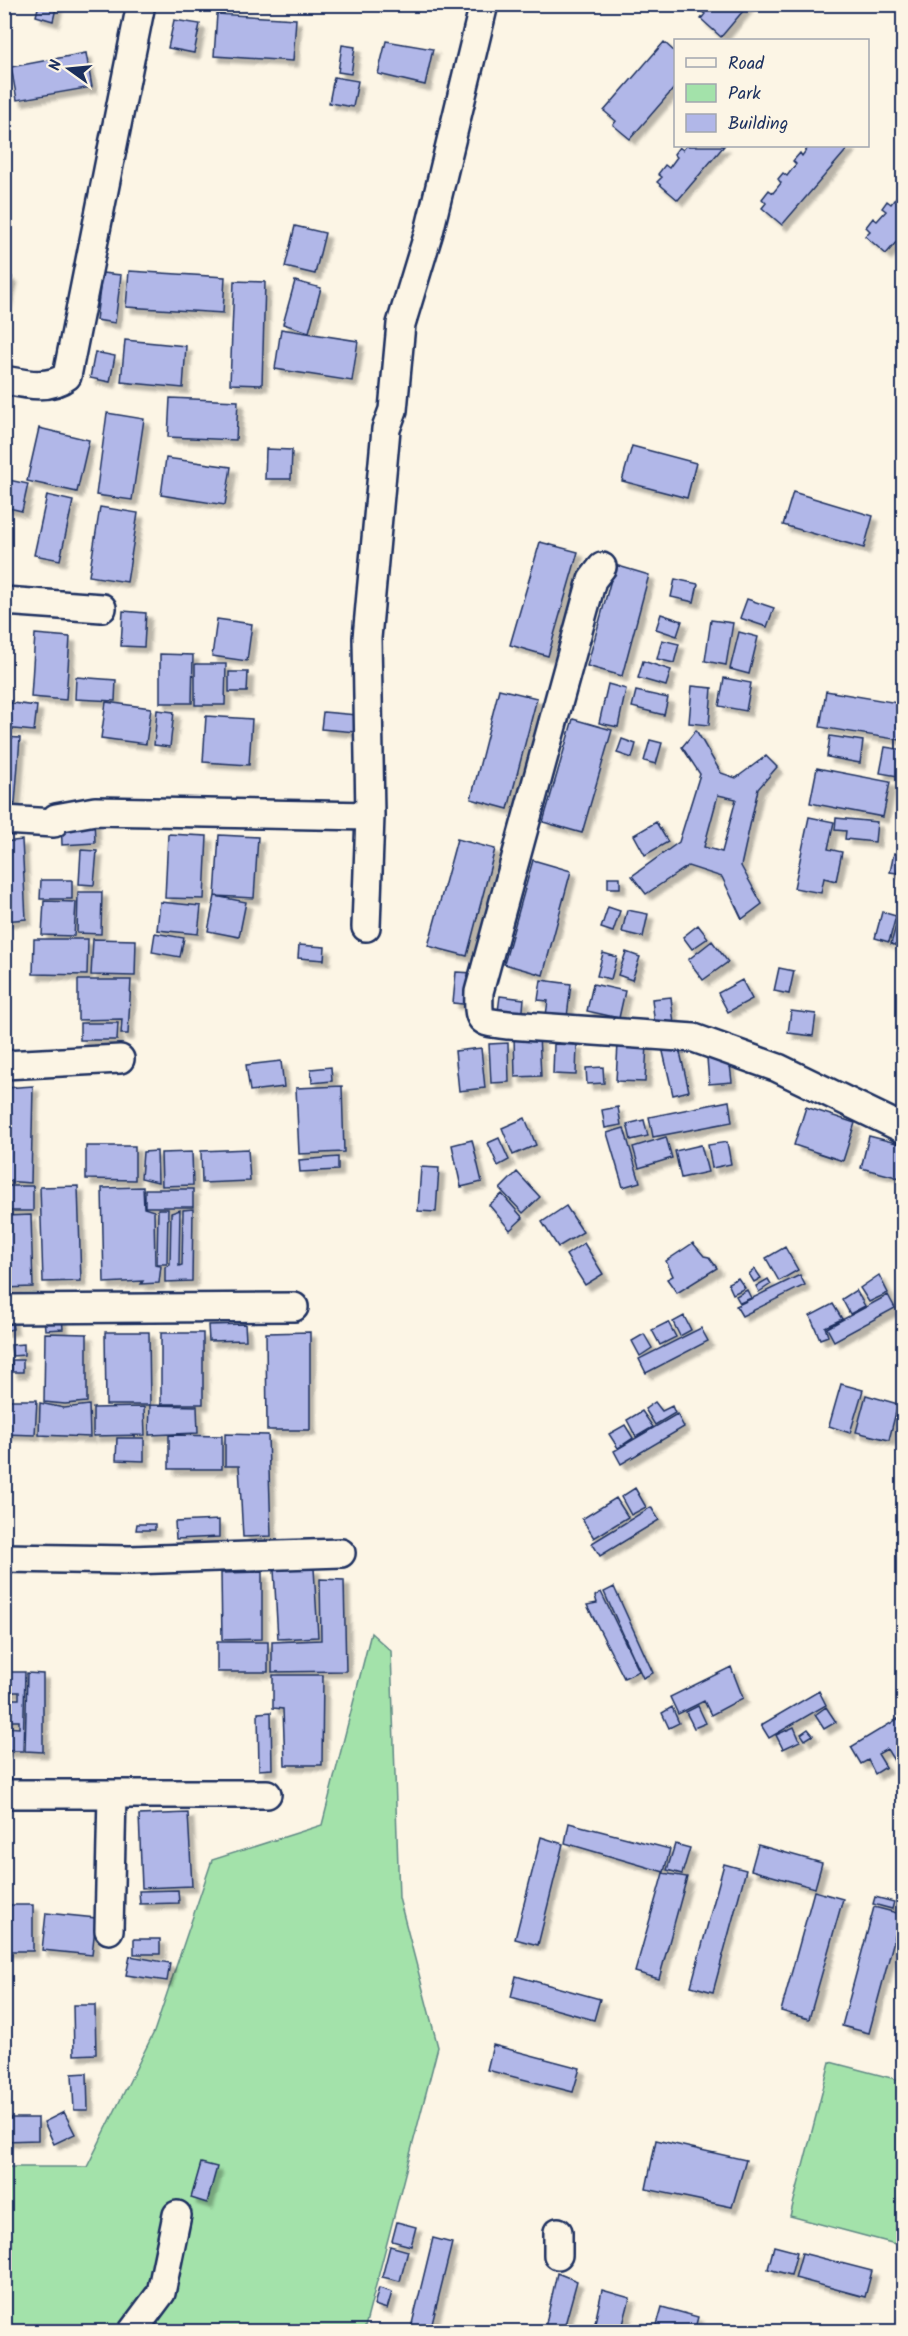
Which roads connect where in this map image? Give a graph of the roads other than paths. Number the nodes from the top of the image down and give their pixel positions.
1 (141, 4) edge
2 (484, 4) edge
3 (4, 380) edge
4 (602, 567) dead end
5 (4, 601) edge
6 (102, 608) dead end
7 (370, 816) junction
8 (4, 820) edge
9 (366, 927) dead end
10 (120, 1059) dead end
11 (4, 1065) edge
12 (903, 1129) edge
13 (294, 1307) dead end
14 (4, 1308) edge
15 (341, 1553) dead end
16 (4, 1558) edge
17 (4, 1794) edge
18 (112, 1794) junction
19 (267, 1794) dead end
20 (108, 1930) dead end
21 (177, 2216) dead end
22 (132, 2331) edge

1 - 3 street
2 - 7 street
4 - 12 street
5 - 6 street
7 - 8 street
7 - 9 street
10 - 11 street
13 - 14 street
15 - 16 street
17 - 18 street
18 - 19 street
18 - 20 street
21 - 22 street

